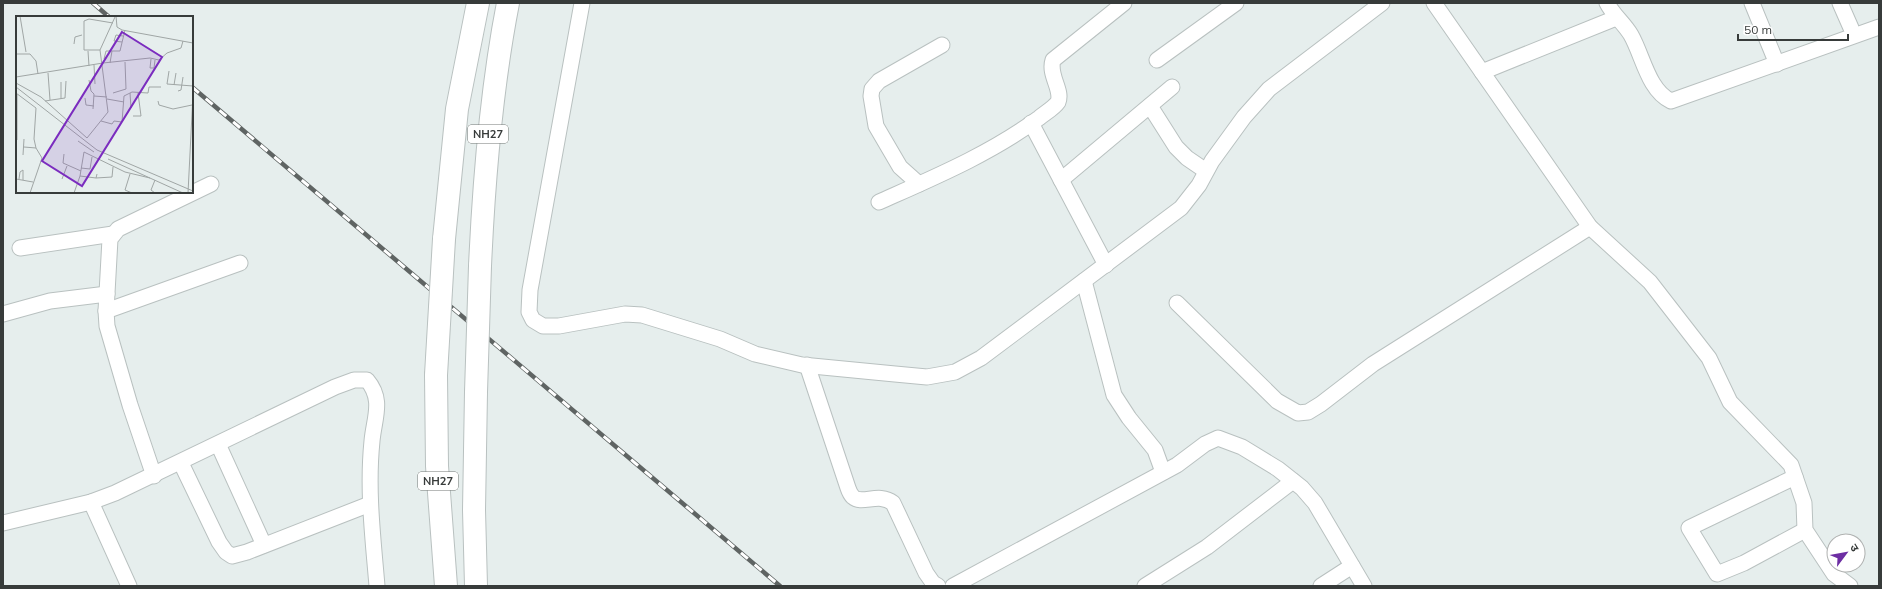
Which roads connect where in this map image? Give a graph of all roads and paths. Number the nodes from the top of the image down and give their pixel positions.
1 (478, 3) edge
2 (508, 3) edge
3 (582, 3) edge
4 (1124, 3) edge
5 (1236, 3) edge
6 (1382, 3) edge
7 (1434, 3) edge
8 (1607, 3) edge
9 (1752, 3) edge
10 (1840, 3) edge
11 (1616, 18) junction
12 (1879, 27) edge
13 (1851, 28) dead end
14 (942, 45) dead end
15 (1157, 60) dead end
16 (1777, 64) junction
17 (1482, 72) junction
18 (1172, 87) dead end
19 (1150, 106) junction
20 (1031, 123) junction
21 (1206, 171) junction
22 (1061, 180) junction
23 (211, 184) dead end
24 (919, 184) junction
25 (193, 192) edge
26 (191, 193) edge
27 (879, 202) dead end
28 (1590, 227) junction
29 (113, 234) junction
30 (20, 248) dead end
31 (240, 263) dead end
32 (1106, 264) junction
33 (1084, 281) junction
34 (107, 294) junction
35 (1178, 303) dead end
36 (106, 311) junction
37 (3, 314) edge
38 (807, 365) junction
39 (218, 444) junction
40 (181, 463) junction
41 (1163, 472) junction
42 (154, 476) junction
43 (1795, 477) junction
44 (1293, 481) junction
45 (91, 502) junction
46 (370, 504) junction
47 (3, 523) edge
48 (1806, 530) junction
49 (264, 545) junction
50 (1352, 566) junction
51 (129, 586) edge
52 (377, 586) edge
53 (446, 586) edge
54 (476, 586) edge
55 (938, 586) edge
56 (953, 586) edge
57 (1145, 586) edge
58 (1321, 586) edge
59 (1364, 586) edge
60 (1850, 586) edge

1 - 53 highway, NH27, bridge
2 - 54 highway, NH27, bridge
3 - 38 street
4 - 20 street
5 - 15 street
6 - 21 street
7 - 17 street
8 - 11 street
9 - 16 street
10 - 13 street
11 - 16 street
11 - 17 street
12 - 16 street
14 - 24 street
17 - 28 street
18 - 19 street
19 - 21 street
19 - 22 street
20 - 22 street
20 - 24 street
21 - 32 street
22 - 32 street
23 - 25 street
24 - 27 street
26 - 29 street
28 - 35 street
28 - 43 street
29 - 30 street
29 - 34 street
31 - 36 street
32 - 33 street
33 - 38 street
33 - 41 street
34 - 36 street
34 - 37 street
36 - 42 street
38 - 55 street
39 - 40 street
39 - 46 street
39 - 49 street
40 - 42 street
40 - 49 street
41 - 44 street
41 - 56 street
42 - 45 street
43 - 48 street
43 - 48 street
44 - 50 street
44 - 57 street
45 - 47 street
45 - 51 street
46 - 49 street
46 - 52 street
48 - 60 street
50 - 58 street
50 - 59 street

